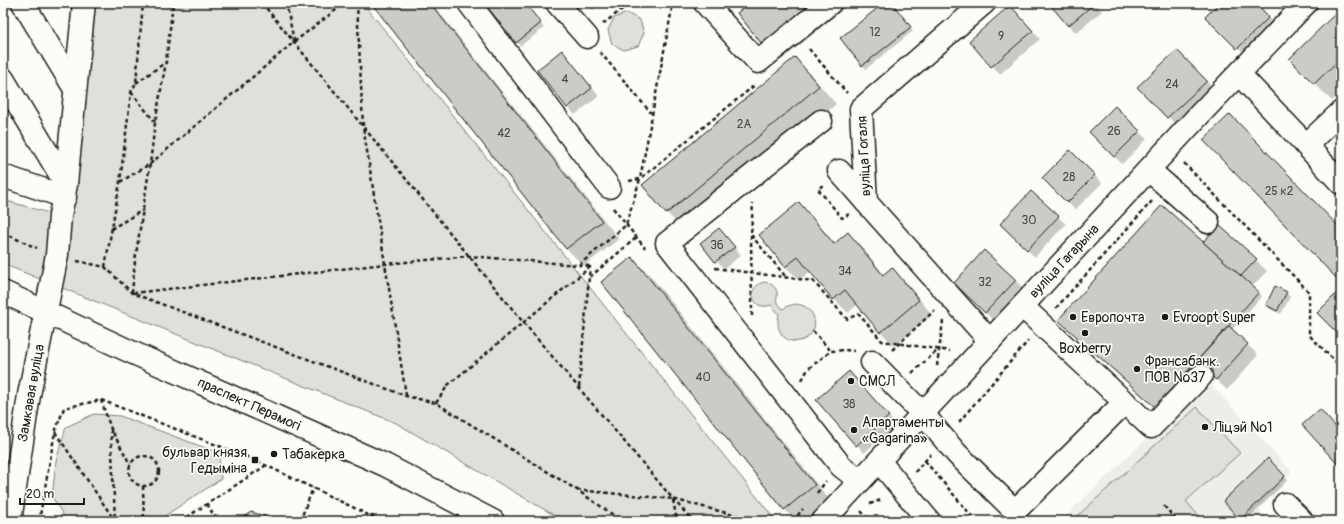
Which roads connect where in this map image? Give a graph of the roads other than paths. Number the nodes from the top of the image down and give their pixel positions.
1 (23, 3) edge
2 (84, 3) edge
3 (469, 3) edge
4 (557, 3) edge
5 (705, 3) edge
6 (830, 3) edge
7 (984, 3) edge
8 (1306, 3) edge
9 (587, 37) road end
10 (1238, 74) junction
11 (3, 79) edge
12 (75, 89) junction
13 (1341, 112) edge
14 (822, 121) dead end
15 (1306, 145) junction
16 (1149, 170) junction
17 (839, 171) dead end
18 (3, 176) edge
19 (1341, 183) edge
20 (609, 187) road end
21 (65, 190) junction
22 (866, 202) junction
23 (1208, 222) dead end
24 (3, 292) edge
25 (1023, 307) junction
26 (47, 312) junction
27 (990, 341) junction
28 (872, 362) road end
29 (1201, 376) dead end
30 (1125, 402) junction
31 (923, 414) junction
32 (879, 460) junction
33 (860, 481) junction
34 (1286, 504) dead end
35 (10, 521) edge
36 (493, 521) edge
37 (823, 521) edge
38 (929, 521) edge
39 (1302, 521) edge

1 - 12 street
2 - 12 street, Замкавая вуліца
3 - 20 street
4 - 9 street
5 - 6 street
7 - 22 street, вуліца Гогаля
8 - 10 street, вуліца Гагарына
10 - 15 street
10 - 16 street, вуліца Гагарына
11 - 21 street
12 - 21 street, Замкавая вуліца
13 - 15 street
14 - 33 street
15 - 19 street
16 - 23 street
16 - 25 street, вуліца Гагарына
17 - 22 street
18 - 21 street
21 - 26 street, Замкавая вуліца
22 - 27 street, вуліца Гогаля
24 - 26 street, праспект Перамогі
25 - 27 street, вуліца Гагарына
25 - 30 street
26 - 35 street, Замкавая вуліца
26 - 36 street, праспект Перамогі
27 - 31 street, вуліца Гагарына
28 - 31 street
29 - 30 street
30 - 31 street
31 - 32 street, вуліца Гагарына
32 - 33 street, вуліца Гагарына
32 - 38 street
33 - 37 street, вуліца Гагарына
34 - 39 street

